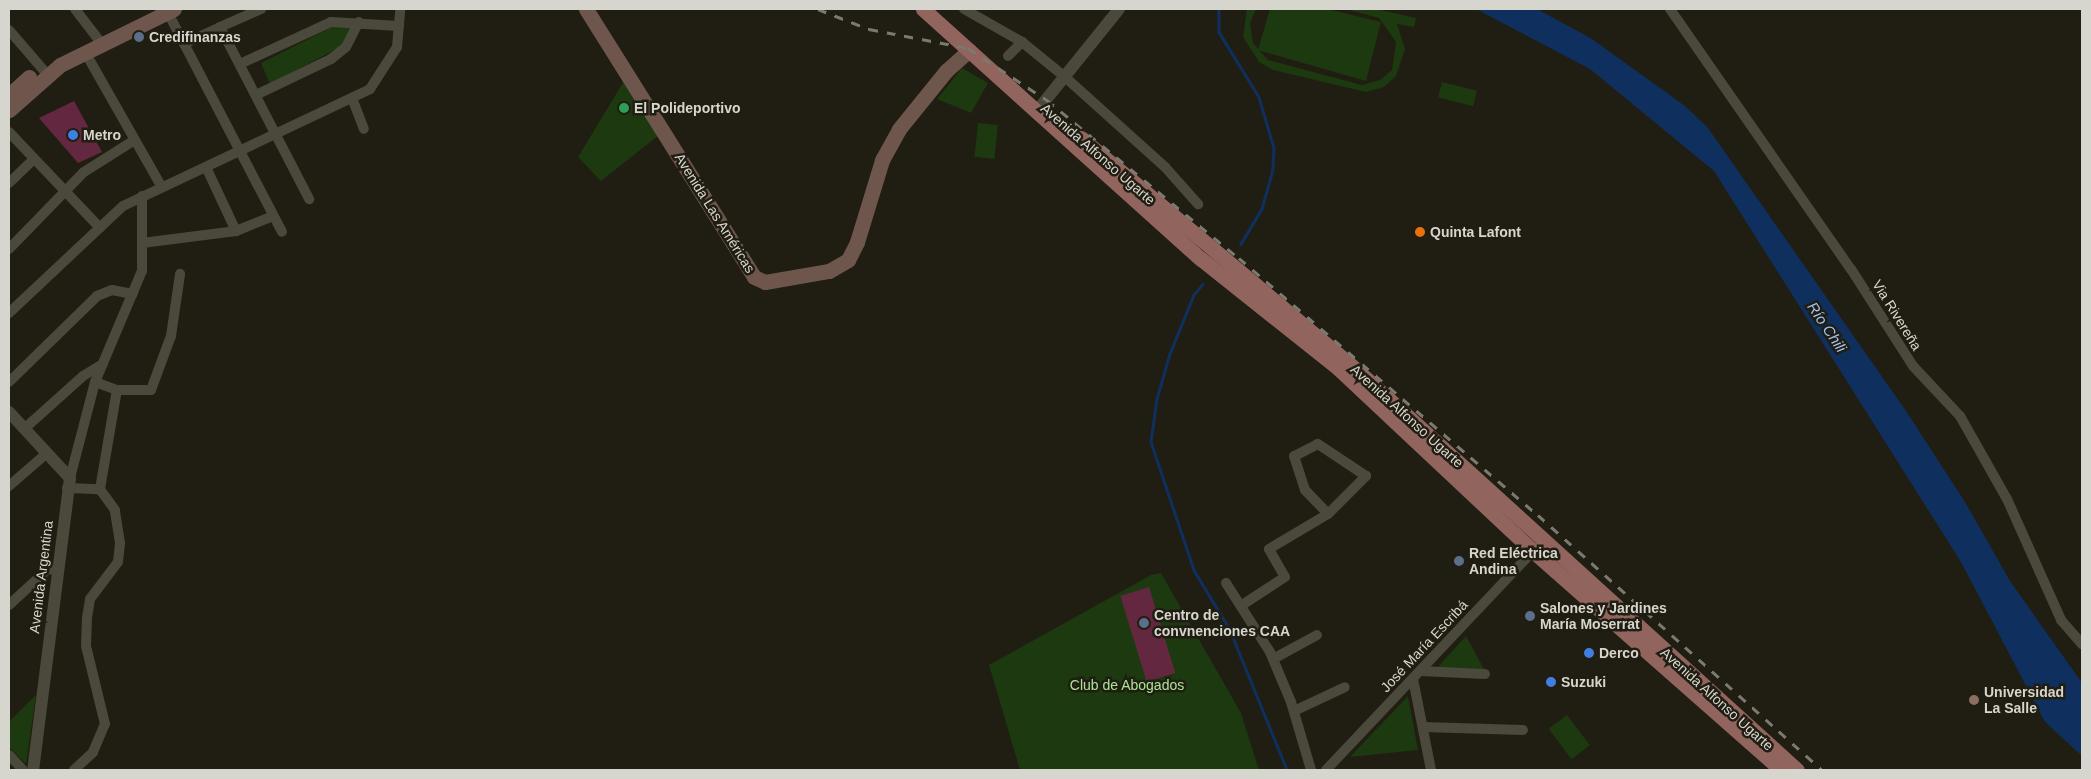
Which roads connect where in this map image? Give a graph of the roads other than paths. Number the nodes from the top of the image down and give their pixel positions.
1 (75, 9) edge
2 (261, 9) edge
3 (400, 9) edge
4 (586, 9) edge
5 (923, 9) edge
6 (964, 9) edge
7 (1119, 9) edge
8 (1670, 9) edge
9 (166, 10) edge
10 (359, 22) junction
11 (399, 26) junction
12 (220, 27) junction
13 (9, 30) edge
14 (100, 41) junction
15 (1022, 42) junction
16 (184, 44) junction
17 (969, 50) junction
18 (85, 52) junction
19 (1008, 56) dead end
20 (242, 64) junction
21 (44, 70) junction
22 (1065, 77) junction
23 (258, 94) junction
24 (9, 95) edge
25 (352, 98) junction
26 (1039, 108) junction
27 (9, 110) edge
28 (364, 129) dead end
29 (9, 132) edge
30 (277, 133) junction
31 (133, 141) junction
32 (241, 151) junction
33 (34, 160) junction
34 (206, 167) junction
35 (9, 183) edge
36 (161, 186) junction
37 (64, 191) junction
38 (142, 196) junction
39 (309, 199) dead end
40 (1198, 204) dead end
41 (273, 216) junction
42 (100, 228) junction
43 (236, 231) junction
44 (282, 232) dead end
45 (142, 243) junction
46 (9, 249) edge
47 (180, 274) dead end
48 (133, 294) junction
49 (9, 313) edge
50 (103, 364) junction
51 (9, 382) edge
52 (96, 382) junction
53 (117, 390) junction
54 (9, 412) edge
55 (24, 429) junction
56 (47, 453) junction
57 (68, 483) junction
58 (9, 486) edge
59 (100, 488) junction
60 (1328, 514) junction
61 (1538, 546) junction
62 (58, 570) junction
63 (1226, 583) dead end
64 (9, 605) edge
65 (1242, 605) junction
66 (1317, 635) dead end
67 (2082, 644) edge
68 (1273, 659) junction
69 (1486, 674) dead end
70 (1416, 675) junction
71 (1345, 688) dead end
72 (1294, 712) junction
73 (1423, 727) junction
74 (1523, 730) dead end
75 (9, 755) edge
76 (23, 770) edge
77 (33, 770) edge
78 (74, 770) edge
79 (1310, 770) edge
80 (1326, 770) edge
81 (1431, 770) edge
82 (1781, 770) edge
83 (1797, 770) edge

1 - 14 street
2 - 12 street
3 - 11 street
4 - 17 main road, Avenida Las Américas
5 - 17 main road, Avenida Alfonso Ugarte
6 - 15 street
7 - 22 street
8 - 67 street, Via Rivereña
9 - 14 main road
9 - 16 street
10 - 11 street
10 - 20 street
10 - 23 street
11 - 25 street
12 - 16 street
12 - 20 street
13 - 21 street
14 - 18 main road
14 - 21 main road
15 - 19 street
15 - 22 street
16 - 32 street
17 - 26 main road, Avenida Alfonso Ugarte
18 - 21 main road
18 - 31 street
20 - 23 street
21 - 24 main road
21 - 27 main road
22 - 26 street
22 - 40 street
23 - 30 street
25 - 28 street
25 - 30 street
26 - 61 main road, Avenida Alfonso Ugarte
29 - 33 street
30 - 32 street
30 - 39 street
31 - 36 street
31 - 37 street
32 - 34 street
32 - 41 street
33 - 35 street
33 - 37 street
34 - 36 street
34 - 43 street
36 - 38 street
37 - 42 street
37 - 46 street
38 - 42 street
38 - 45 street
41 - 43 street
41 - 44 street
42 - 49 street
43 - 45 street
45 - 48 street
47 - 53 street
48 - 50 street
48 - 51 street
50 - 52 street
50 - 55 street
52 - 53 street
52 - 57 street
53 - 59 street
54 - 55 street
55 - 56 street
56 - 57 street
56 - 58 street
57 - 59 street
57 - 62 street, Avenida Argentina
59 - 78 street
60 - 60 street
60 - 65 street
61 - 70 street, José María Escribá
61 - 82 main road, Avenida Alfonso Ugarte
61 - 83 main road, Avenida Alfonso Ugarte
62 - 64 street
62 - 77 street, Avenida Argentina
63 - 65 street
65 - 68 street
66 - 68 street
68 - 72 street
69 - 70 street
70 - 73 street
70 - 80 street, José María Escribá
71 - 72 street
72 - 79 street
73 - 74 street
73 - 81 street
75 - 76 street

